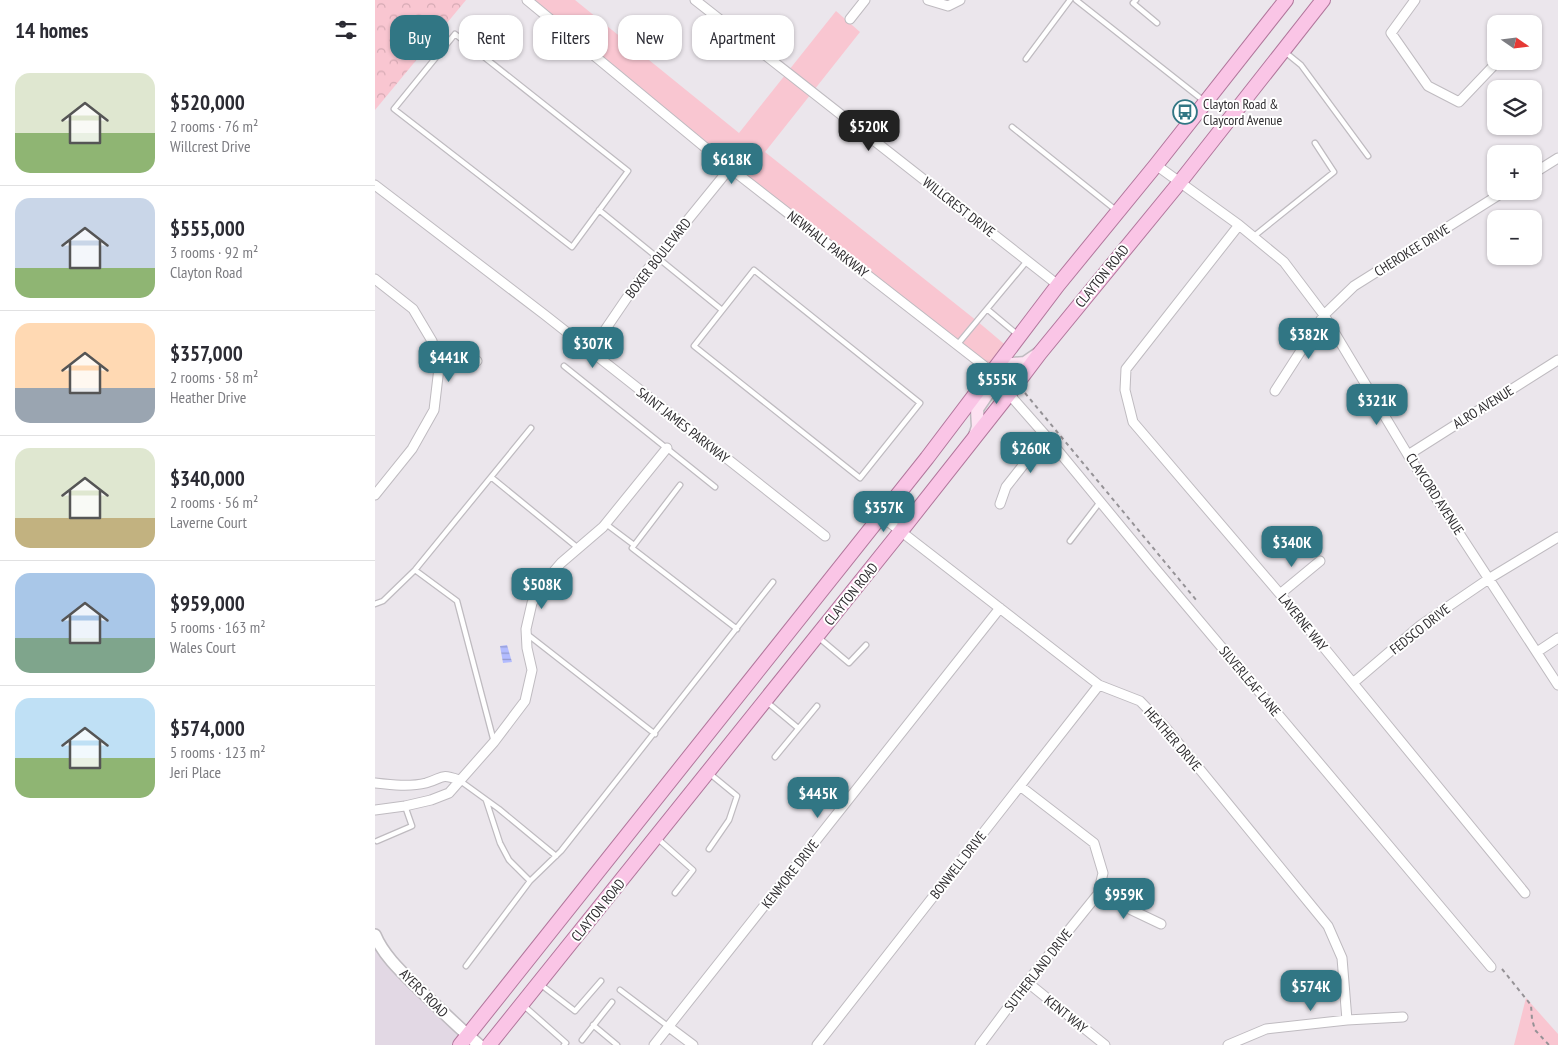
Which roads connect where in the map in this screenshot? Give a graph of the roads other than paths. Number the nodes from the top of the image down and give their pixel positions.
1 (527, 0) edge
2 (695, 0) edge
3 (865, 0) edge
4 (928, 0) edge
5 (960, 0) edge
6 (1070, 0) edge
7 (1076, 0) edge
8 (1136, 0) edge
9 (1286, 0) edge
10 (1415, 0) edge
11 (1316, 2) edge
12 (850, 19) dead end
13 (1157, 22) dead end
14 (1283, 50) junction
15 (1026, 59) dead end
16 (1489, 70) edge
17 (1206, 102) junction
18 (1012, 126) dead end
19 (1315, 143) dead end
20 (1368, 156) dead end
21 (1558, 158) edge
22 (1157, 165) junction
23 (730, 168) junction
24 (1542, 168) edge
25 (1179, 182) junction
26 (375, 186) edge
27 (1491, 200) edge
28 (599, 210) junction
29 (1118, 212) junction
30 (1239, 225) junction
31 (1253, 237) junction
32 (657, 257) junction
33 (1027, 261) junction
34 (376, 281) edge
35 (1058, 285) junction
36 (987, 309) junction
37 (722, 310) junction
38 (1324, 315) junction
39 (1019, 336) junction
40 (957, 345) junction
41 (590, 352) junction
42 (1040, 353) junction
43 (1558, 360) edge
44 (477, 361) dead end
45 (565, 366) dead end
46 (439, 368) junction
47 (991, 372) junction
48 (1275, 391) dead end
49 (1009, 394) junction
50 (531, 428) dead end
51 (1046, 436) junction
52 (974, 439) junction
53 (667, 448) junction
54 (1408, 455) junction
55 (491, 476) junction
56 (680, 485) dead end
57 (715, 487) dead end
58 (375, 495) edge
59 (1100, 502) junction
60 (1000, 504) dead end
61 (881, 516) junction
62 (606, 524) junction
63 (901, 531) junction
64 (825, 536) dead end
65 (1558, 537) edge
66 (1070, 541) dead end
67 (634, 544) junction
68 (578, 548) junction
69 (1320, 561) dead end
70 (415, 570) junction
71 (1490, 578) junction
72 (773, 582) dead end
73 (1280, 594) junction
74 (375, 604) edge
75 (1000, 608) junction
76 (737, 629) junction
77 (526, 633) junction
78 (817, 636) junction
79 (1558, 638) edge
80 (866, 645) dead end
81 (1537, 652) junction
82 (1353, 684) junction
83 (1099, 685) junction
84 (1558, 685) edge
85 (765, 701) junction
86 (817, 706) dead end
87 (799, 728) junction
88 (655, 734) junction
89 (494, 742) junction
90 (775, 757) dead end
91 (708, 772) junction
92 (459, 780) junction
93 (375, 783) edge
94 (1019, 786) junction
95 (486, 799) junction
96 (405, 806) junction
97 (375, 810) edge
98 (656, 837) junction
99 (377, 841) dead end
100 (709, 849) dead end
101 (556, 856) junction
102 (530, 881) junction
103 (1525, 892) dead end
104 (675, 893) dead end
105 (1098, 894) junction
106 (1161, 924) dead end
107 (376, 940) edge
108 (466, 966) dead end
109 (1491, 967) dead end
110 (601, 981) dead end
111 (1027, 982) junction
112 (539, 983) junction
113 (620, 990) dead end
114 (612, 1002) dead end
115 (522, 1004) junction
116 (1403, 1016) dead end
117 (1347, 1020) junction
118 (593, 1025) junction
119 (669, 1027) junction
120 (464, 1040) edge
121 (582, 1040) dead end
122 (479, 1045) edge
123 (489, 1045) edge
124 (564, 1045) edge
125 (617, 1045) edge
126 (654, 1045) edge
127 (693, 1045) edge
128 (817, 1045) edge
129 (980, 1045) edge
130 (1105, 1045) edge
131 (1228, 1045) edge

1 - 23 street, NEWHALL PARKWAY
2 - 33 street, WILLCREST DRIVE
3 - 12 street
4 - 5 street
6 - 15 lane
7 - 17 lane
8 - 13 lane
9 - 17 main road, CLAYTON ROAD
10 - 16 street
11 - 14 main road, CLAYTON ROAD
14 - 20 lane
14 - 25 main road, CLAYTON ROAD
17 - 22 main road, CLAYTON ROAD
18 - 29 lane
19 - 31 lane
21 - 24 street
22 - 25 street, CLAYCORD AVENUE
22 - 29 main road, CLAYTON ROAD
23 - 32 street, BOXER BOULEVARD
23 - 40 street, NEWHALL PARKWAY
25 - 30 street, CLAYCORD AVENUE
25 - 42 main road, CLAYTON ROAD
26 - 41 street, SAINT JAMES PARKWAY
27 - 38 street, CHEROKEE DRIVE
28 - 28 lane
28 - 32 lane
29 - 35 main road, CLAYTON ROAD
30 - 31 street, CLAYCORD AVENUE
30 - 73 street, LAVERNE WAY
31 - 38 street, CLAYCORD AVENUE
32 - 37 lane
32 - 41 street, BOXER BOULEVARD
33 - 35 street, WILLCREST DRIVE
33 - 36 lane
34 - 46 street
35 - 39 main road, CLAYTON ROAD
36 - 39 lane
36 - 40 lane
37 - 37 lane
38 - 48 street, CHEROKEE DRIVE
38 - 54 street, CLAYCORD AVENUE
39 - 47 main road, CLAYTON ROAD
40 - 47 street, NEWHALL PARKWAY
41 - 64 street, SAINT JAMES PARKWAY
42 - 47 main road
42 - 49 main road, CLAYTON ROAD
43 - 54 street, ALRO AVENUE
44 - 46 street
45 - 53 lane
46 - 58 street
47 - 52 main road
47 - 61 main road, CLAYTON ROAD
49 - 51 street, SILVERLEAF LANE
49 - 52 main road, CLAYTON ROAD
50 - 55 lane
51 - 59 street, SILVERLEAF LANE
51 - 60 street
52 - 63 main road, CLAYTON ROAD
53 - 57 lane
53 - 62 street
54 - 71 street, CLAYCORD AVENUE
55 - 68 lane
55 - 70 lane
56 - 67 lane
59 - 66 lane
59 - 109 street, SILVERLEAF LANE
61 - 63 street, HEATHER DRIVE
61 - 120 main road, CLAYTON ROAD
62 - 67 lane
62 - 68 street
63 - 75 street, HEATHER DRIVE
63 - 78 main road, CLAYTON ROAD
65 - 71 street, FEDSCO DRIVE
67 - 76 lane
68 - 77 street
69 - 73 street
70 - 74 lane
70 - 89 lane
71 - 81 street, CLAYCORD AVENUE
71 - 82 street, FEDSCO DRIVE
72 - 76 lane
73 - 82 street, LAVERNE WAY
75 - 83 street, HEATHER DRIVE
75 - 119 street, KENMORE DRIVE
76 - 88 lane
77 - 88 lane
77 - 89 street
78 - 80 lane
78 - 85 main road, CLAYTON ROAD
79 - 81 street
81 - 84 street, CLAYCORD AVENUE
82 - 103 street, LAVERNE WAY
83 - 94 street, BONWELL DRIVE
83 - 117 street, HEATHER DRIVE
85 - 87 lane
85 - 91 main road, CLAYTON ROAD
86 - 87 lane
87 - 90 lane
88 - 101 lane
89 - 92 street
91 - 98 main road, CLAYTON ROAD
91 - 100 lane
92 - 93 street
92 - 95 lane
92 - 96 street
94 - 105 street, SUTHERLAND DRIVE
94 - 128 street, BONWELL DRIVE
95 - 101 lane
95 - 102 lane
96 - 97 street
96 - 99 lane
98 - 104 lane
98 - 112 main road, CLAYTON ROAD
101 - 102 lane
102 - 108 lane
105 - 106 street
105 - 111 street, SUTHERLAND DRIVE
107 - 120 street, AYERS ROAD
110 - 112 lane
111 - 129 street, SUTHERLAND DRIVE
111 - 130 street, KENT WAY
112 - 115 main road, CLAYTON ROAD
113 - 119 lane
114 - 118 lane
115 - 123 main road, CLAYTON ROAD
115 - 124 lane
116 - 117 street
117 - 131 street
118 - 121 lane
118 - 125 lane
119 - 126 street, KENMORE DRIVE
119 - 127 street
120 - 122 street, AYERS ROAD

